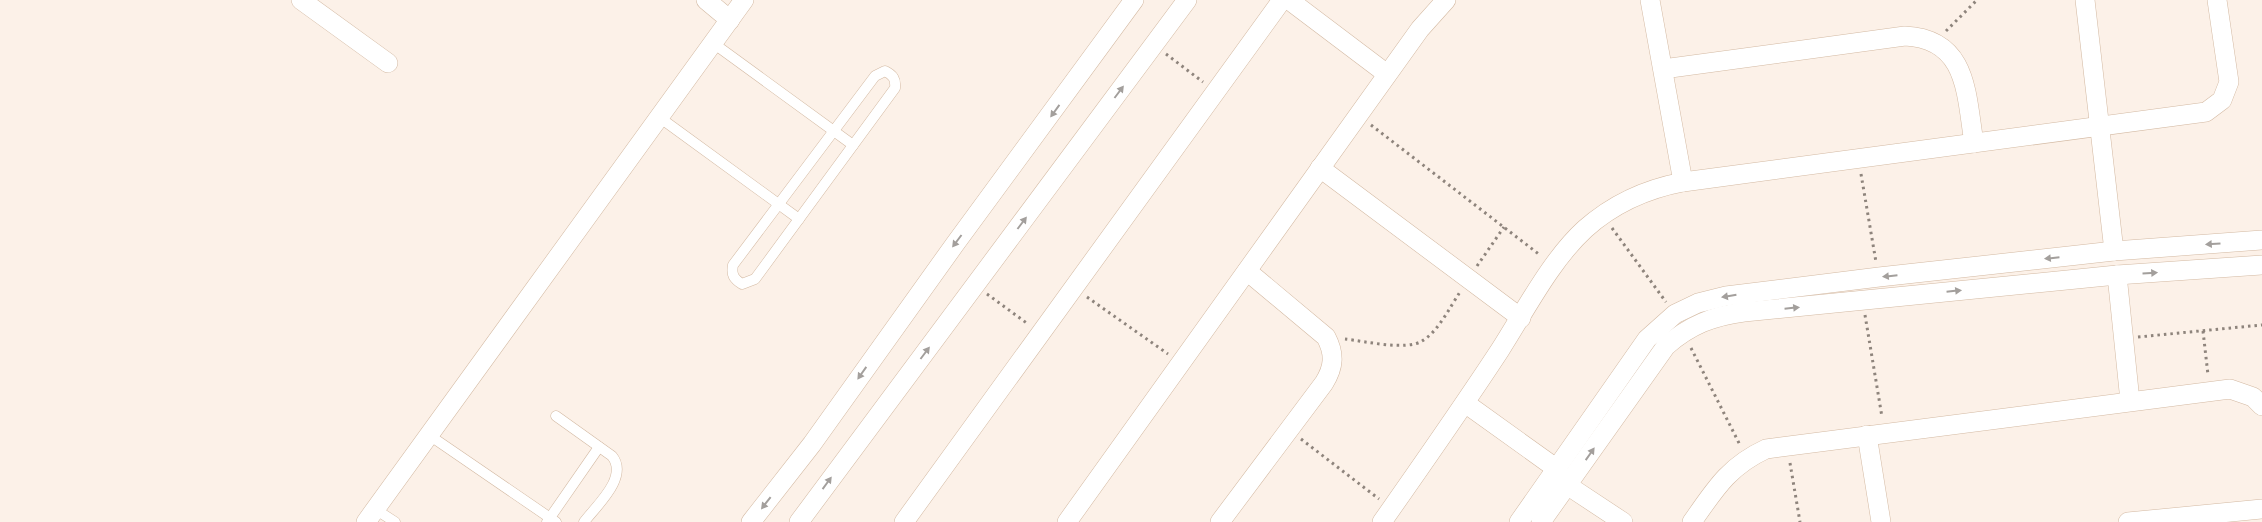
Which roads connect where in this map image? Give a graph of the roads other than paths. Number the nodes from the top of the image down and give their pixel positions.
1 (301, 0) edge
2 (706, 0) edge
3 (744, 0) edge
4 (1134, 0) edge
5 (1187, 0) edge
6 (1282, 0) edge
7 (1289, 0) edge
8 (1446, 0) edge
9 (1650, 0) edge
10 (2085, 0) edge
11 (2217, 0) edge
12 (730, 20) junction
13 (713, 42) junction
14 (388, 63) dead end
15 (1663, 69) junction
16 (1388, 74) junction
17 (658, 117) junction
18 (2100, 126) junction
19 (834, 131) junction
20 (1974, 143) junction
21 (853, 145) junction
22 (1320, 168) junction
23 (1683, 182) junction
24 (779, 204) junction
25 (799, 219) junction
26 (2262, 240) edge
27 (2114, 252) junction
28 (2262, 265) edge
29 (1246, 271) junction
30 (2117, 275) junction
31 (1521, 318) junction
32 (2130, 401) junction
33 (1465, 403) junction
34 (2262, 406) edge
35 (556, 416) dead end
36 (1876, 434) junction
37 (429, 435) junction
38 (599, 447) junction
39 (1557, 469) junction
40 (1567, 485) junction
41 (2262, 509) edge
42 (370, 515) edge
43 (1387, 515) edge
44 (551, 521) edge
45 (2158, 521) edge
46 (395, 522) edge
47 (584, 522) edge
48 (751, 522) edge
49 (799, 522) edge
50 (904, 522) edge
51 (1066, 522) edge
52 (1220, 522) edge
53 (1519, 522) edge
54 (1541, 522) edge
55 (1623, 522) edge
56 (1692, 522) edge
57 (1881, 522) edge
58 (2128, 522) edge

1 - 14 street
2 - 12 street
3 - 12 street
4 -> 48 street
49 -> 5 street
6 - 50 street
7 - 16 street
8 - 16 street
9 - 15 street
10 - 18 street
11 - 18 street
12 - 13 street
13 - 17 street
13 - 19 lane
15 - 20 street
15 - 23 street
16 - 22 street
17 - 24 lane
17 - 37 street
18 - 20 street
18 - 27 street
19 - 21 lane
19 - 21 lane
19 - 24 lane
20 - 23 street
21 - 25 lane
22 - 29 street
22 - 31 street
23 - 31 street
24 - 25 lane
24 - 25 lane
26 -> 27 street
27 -> 39 street
30 -> 28 street
29 - 51 street
29 - 52 street
30 - 32 street
40 -> 30 street
31 - 33 street
32 - 34 street
32 - 36 street
33 - 39 street
33 - 43 street
35 - 38 lane
36 - 56 street
36 - 57 street
37 - 42 street
37 - 44 lane
38 - 44 lane
38 - 47 lane
39 - 53 street
40 - 54 street
40 - 55 street
41 - 45 street
42 - 46 lane
45 - 58 street

